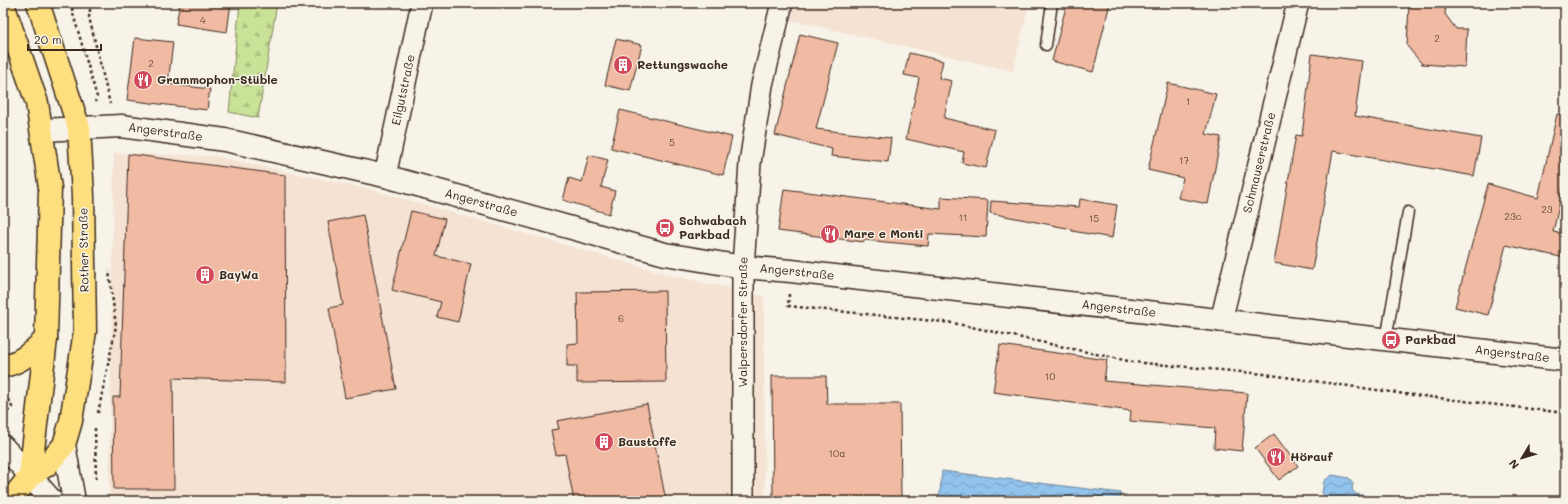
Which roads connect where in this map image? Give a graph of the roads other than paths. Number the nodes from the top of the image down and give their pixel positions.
1 (38, 3) edge
2 (422, 3) edge
3 (782, 3) edge
4 (1052, 3) edge
5 (1298, 3) edge
6 (3, 4) edge
7 (1046, 45) dead end
8 (79, 128) junction
9 (42, 130) junction
10 (385, 176) junction
11 (1408, 212) dead end
12 (742, 267) junction
13 (1221, 321) junction
14 (46, 339) junction
15 (1386, 340) junction
16 (1565, 360) edge
17 (3, 366) edge
18 (64, 444) junction
19 (3, 446) edge
20 (30, 476) junction
21 (10, 501) edge
22 (52, 501) edge
23 (74, 501) edge
24 (743, 501) edge

1 - 8 main road, Rother Straße
2 - 10 street, Eilgutstraße
3 - 12 street, Walpersdorfer Straße
4 - 7 lane
5 - 13 street, Schmauserstraße
6 - 9 main road
8 - 9 street, Angerstraße
8 - 10 street, Angerstraße
8 - 18 main road, Rother Straße
9 - 14 main road
10 - 12 street, Angerstraße
11 - 15 lane
12 - 13 street, Angerstraße
12 - 24 street, Walpersdorfer Straße
13 - 15 street, Angerstraße
14 - 17 main road
14 - 20 main road
15 - 16 street, Angerstraße
18 - 20 main road
18 - 23 street, Rother Straße
19 - 20 street
20 - 21 main road
20 - 22 street

